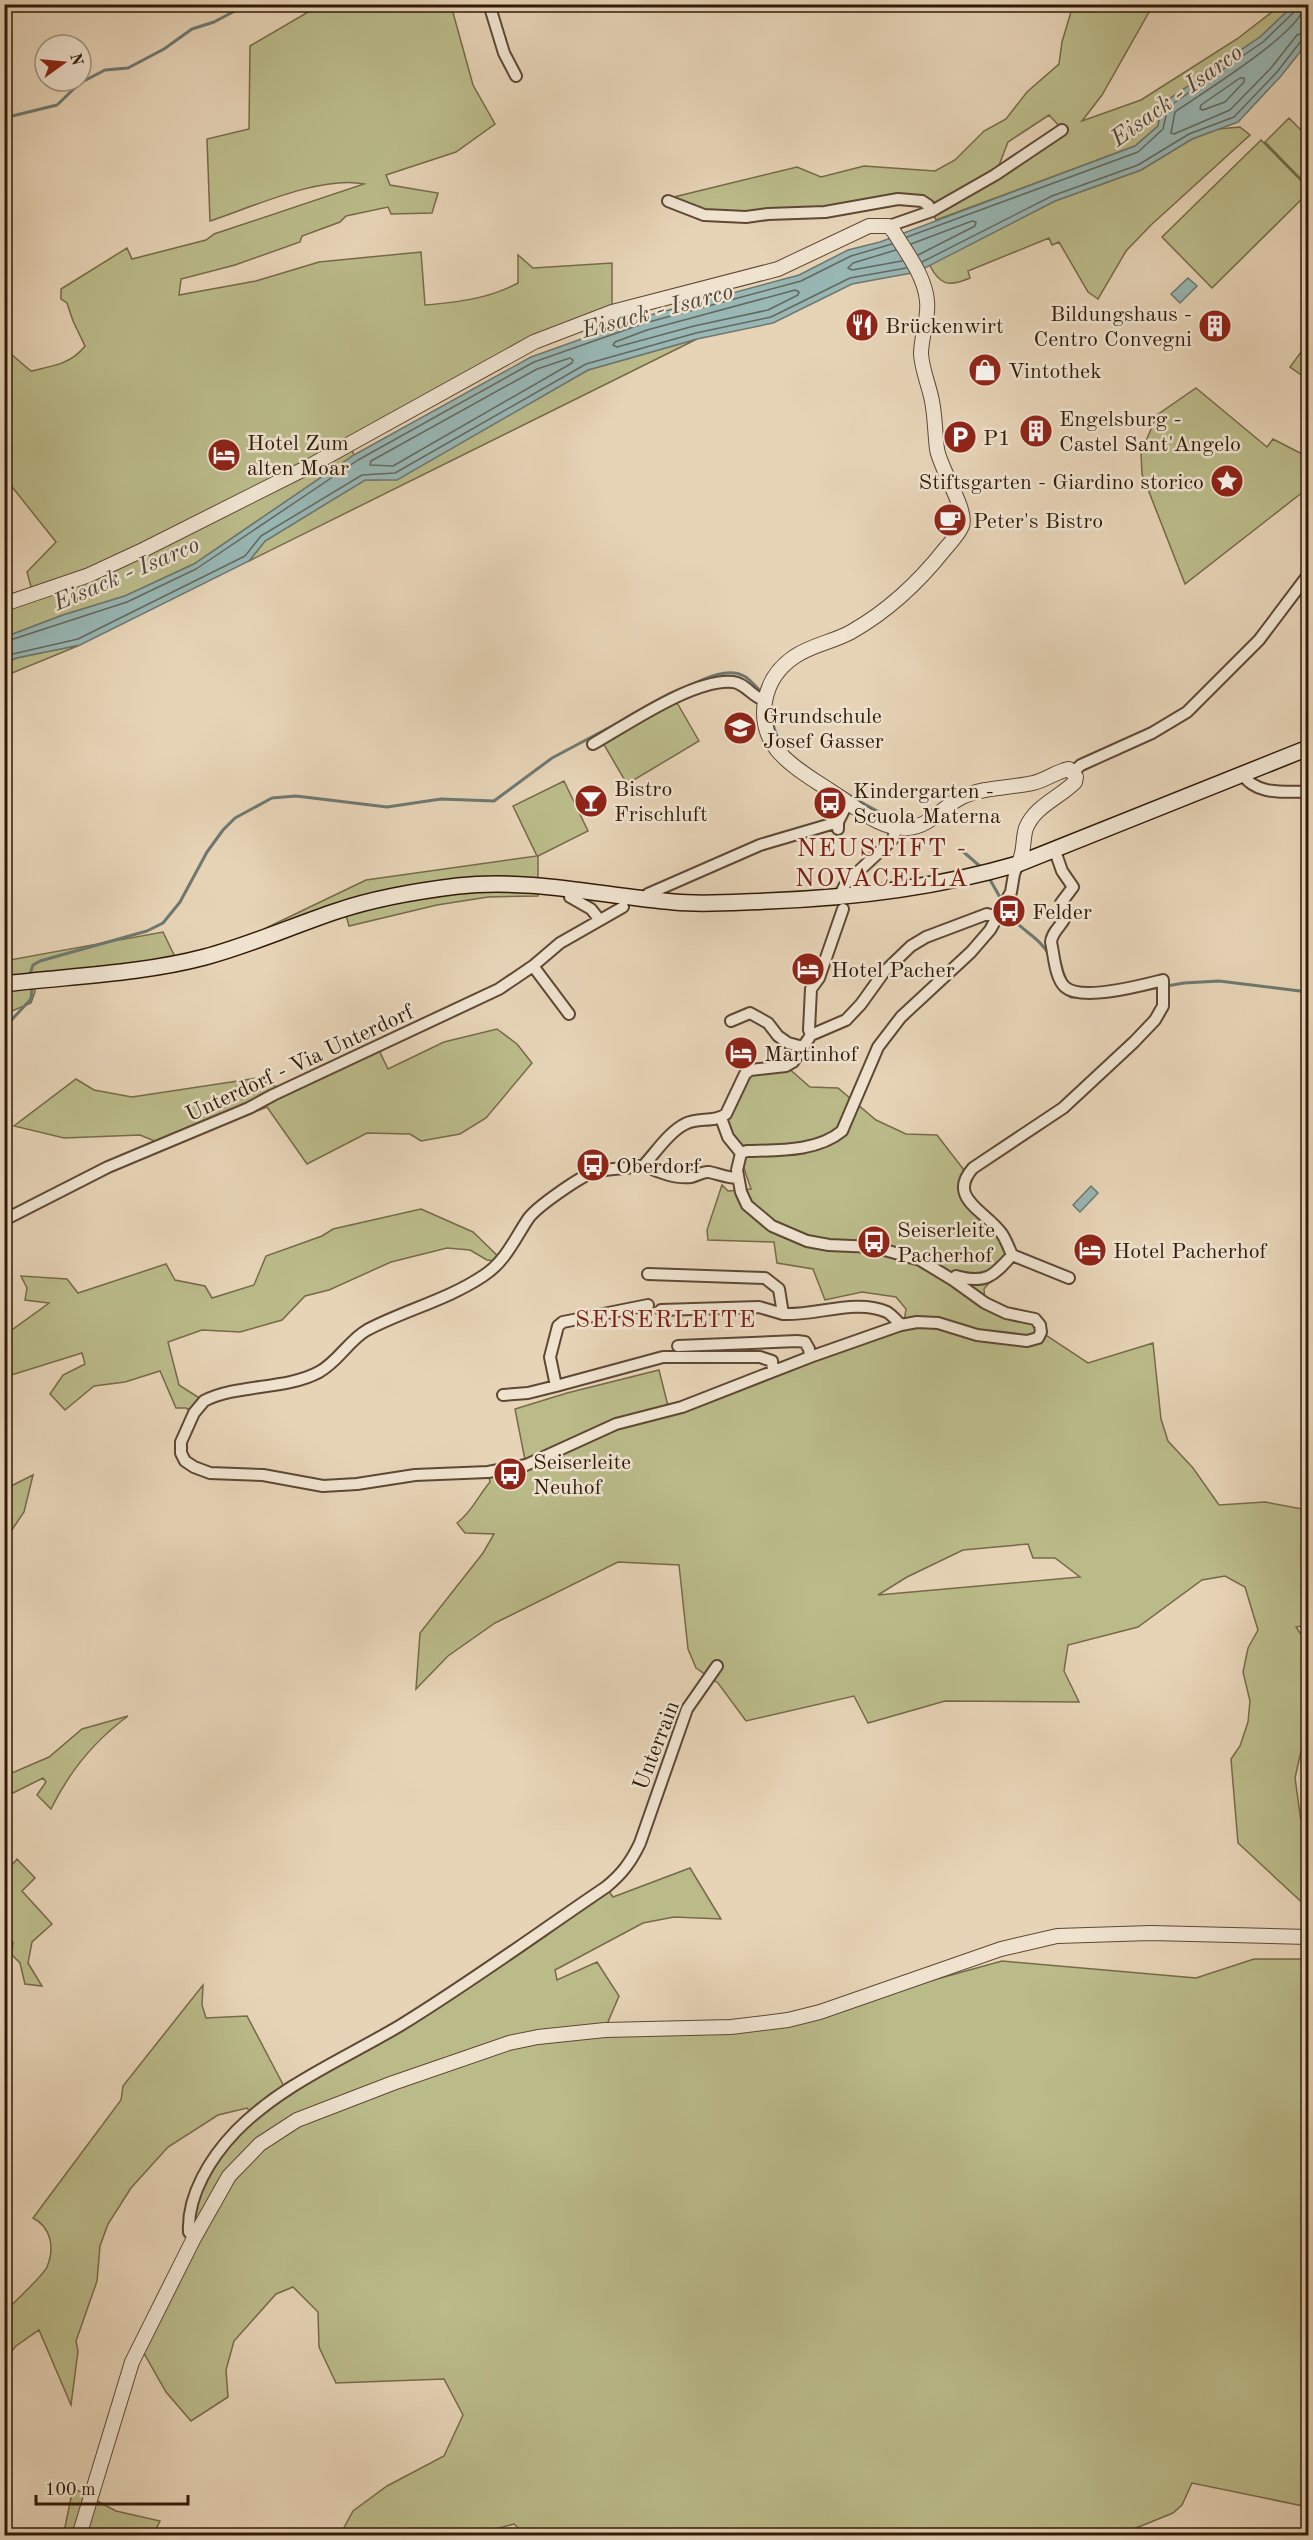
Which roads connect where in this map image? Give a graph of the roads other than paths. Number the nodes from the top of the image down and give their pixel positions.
1 (489, 4) edge
2 (516, 76) dead end
3 (1062, 130) dead end
4 (668, 201) dead end
5 (932, 211) junction
6 (891, 229) junction
7 (1308, 575) edge
8 (4, 604) edge
9 (764, 700) junction
10 (593, 744) dead end
11 (1308, 748) edge
12 (1073, 772) junction
13 (1244, 775) junction
14 (1308, 792) edge
15 (848, 802) junction
16 (896, 826) junction
17 (1055, 851) junction
18 (1018, 864) junction
19 (570, 889) junction
20 (842, 891) dead end
21 (648, 894) dead end
22 (623, 907) dead end
23 (843, 909) dead end
24 (999, 917) junction
25 (599, 919) junction
26 (533, 966) junction
27 (4, 984) edge
28 (568, 1014) dead end
29 (731, 1021) dead end
30 (811, 1035) junction
31 (802, 1047) junction
32 (721, 1118) junction
33 (741, 1153) junction
34 (644, 1165) junction
35 (738, 1178) junction
36 (4, 1220) edge
37 (1012, 1255) junction
38 (648, 1274) dead end
39 (1070, 1278) dead end
40 (953, 1280) junction
41 (648, 1305) dead end
42 (661, 1310) dead end
43 (783, 1314) junction
44 (901, 1325) junction
45 (678, 1346) dead end
46 (810, 1357) junction
47 (773, 1371) junction
48 (556, 1386) junction
49 (503, 1395) dead end
50 (717, 1666) dead end
51 (1308, 1937) edge
52 (194, 2238) junction
53 (79, 2535) edge

1 - 2 street
3 - 5 street
4 - 5 street
5 - 6 street
6 - 8 street
6 - 9 street
7 - 12 street
9 - 10 street
9 - 15 street
11 - 13 main road
12 - 16 street
12 - 18 street
13 - 14 street
13 - 17 main road
15 - 16 street
15 - 21 street
16 - 20 street
17 - 18 main road
17 - 37 street
18 - 19 main road
18 - 24 street
19 - 25 street
19 - 27 main road
22 - 25 street, Unterdorf - Via Unterdorf
23 - 30 street
24 - 30 street
24 - 33 street
25 - 26 street, Unterdorf - Via Unterdorf
26 - 28 street
26 - 36 street, Unterdorf - Via Unterdorf
29 - 31 street
30 - 31 street
31 - 32 street
32 - 33 street
32 - 34 street
33 - 35 street
34 - 35 street
34 - 47 street
35 - 40 street
37 - 39 street
37 - 40 street
38 - 43 street
40 - 44 street
41 - 48 street
42 - 43 street
43 - 44 street
44 - 46 street
45 - 46 street
46 - 47 street
47 - 48 street
48 - 49 street
50 - 52 street, Unterrain
51 - 52 street
52 - 53 street

